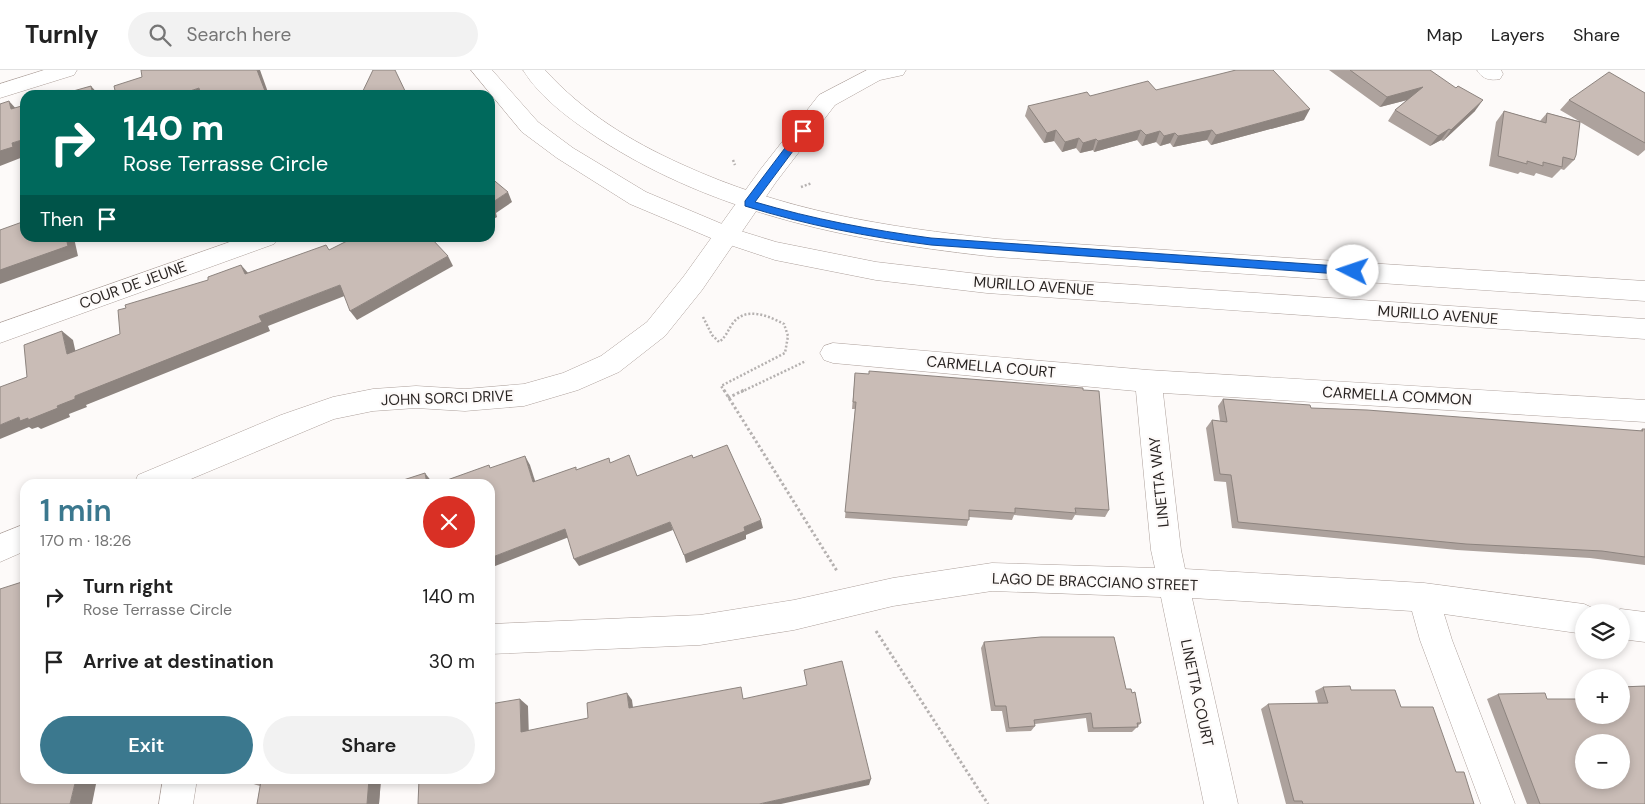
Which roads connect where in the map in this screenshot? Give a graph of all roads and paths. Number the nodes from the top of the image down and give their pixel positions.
1 (67, 70) edge
2 (481, 70) edge
3 (533, 70) edge
4 (896, 70) edge
5 (0, 91) edge
6 (733, 160) dead end
7 (735, 165) dead end
8 (812, 183) dead end
9 (801, 187) dead end
10 (749, 203) junction
11 (726, 235) junction
12 (255, 242) edge
13 (1645, 291) edge
14 (702, 316) dead end
15 (1645, 329) edge
16 (0, 333) edge
17 (833, 354) joint
18 (1148, 381) junction
19 (728, 398) junction
20 (1645, 411) edge
21 (180, 477) edge
22 (20, 539) edge
23 (0, 548) edge
24 (837, 571) dead end
25 (1173, 583) junction
26 (1424, 597) junction
27 (1575, 618) edge
28 (1630, 625) edge
29 (1645, 627) edge
30 (876, 631) dead end
31 (495, 639) edge
32 (179, 784) edge
33 (176, 804) edge
34 (988, 804) edge
35 (1221, 804) edge
36 (1498, 804) edge

1 - 5 street
2 - 11 street, MURILLO AVENUE
3 - 10 street
4 - 10 street, JOHN SORCI DRIVE
6 - 7 path
8 - 9 path
10 - 11 street, JOHN SORCI DRIVE
10 - 13 street
11 - 15 street, MURILLO AVENUE
11 - 21 street, JOHN SORCI DRIVE
12 - 16 street, COUR DE JEUNE
14 - 19 path
17 - 18 street, CARMELLA COURT
17 - 19 path
18 - 20 street, CARMELLA COMMON
18 - 25 street, LINETTA WAY
19 - 24 path
22 - 23 street
25 - 26 street, LAGO DE BRACCIANO STREET
25 - 31 street, LAGO DE BRACCIANO STREET
25 - 35 street, LINETTA COURT
26 - 27 street, LAGO DE BRACCIANO STREET
26 - 36 street
28 - 29 street
30 - 34 path
32 - 33 street

